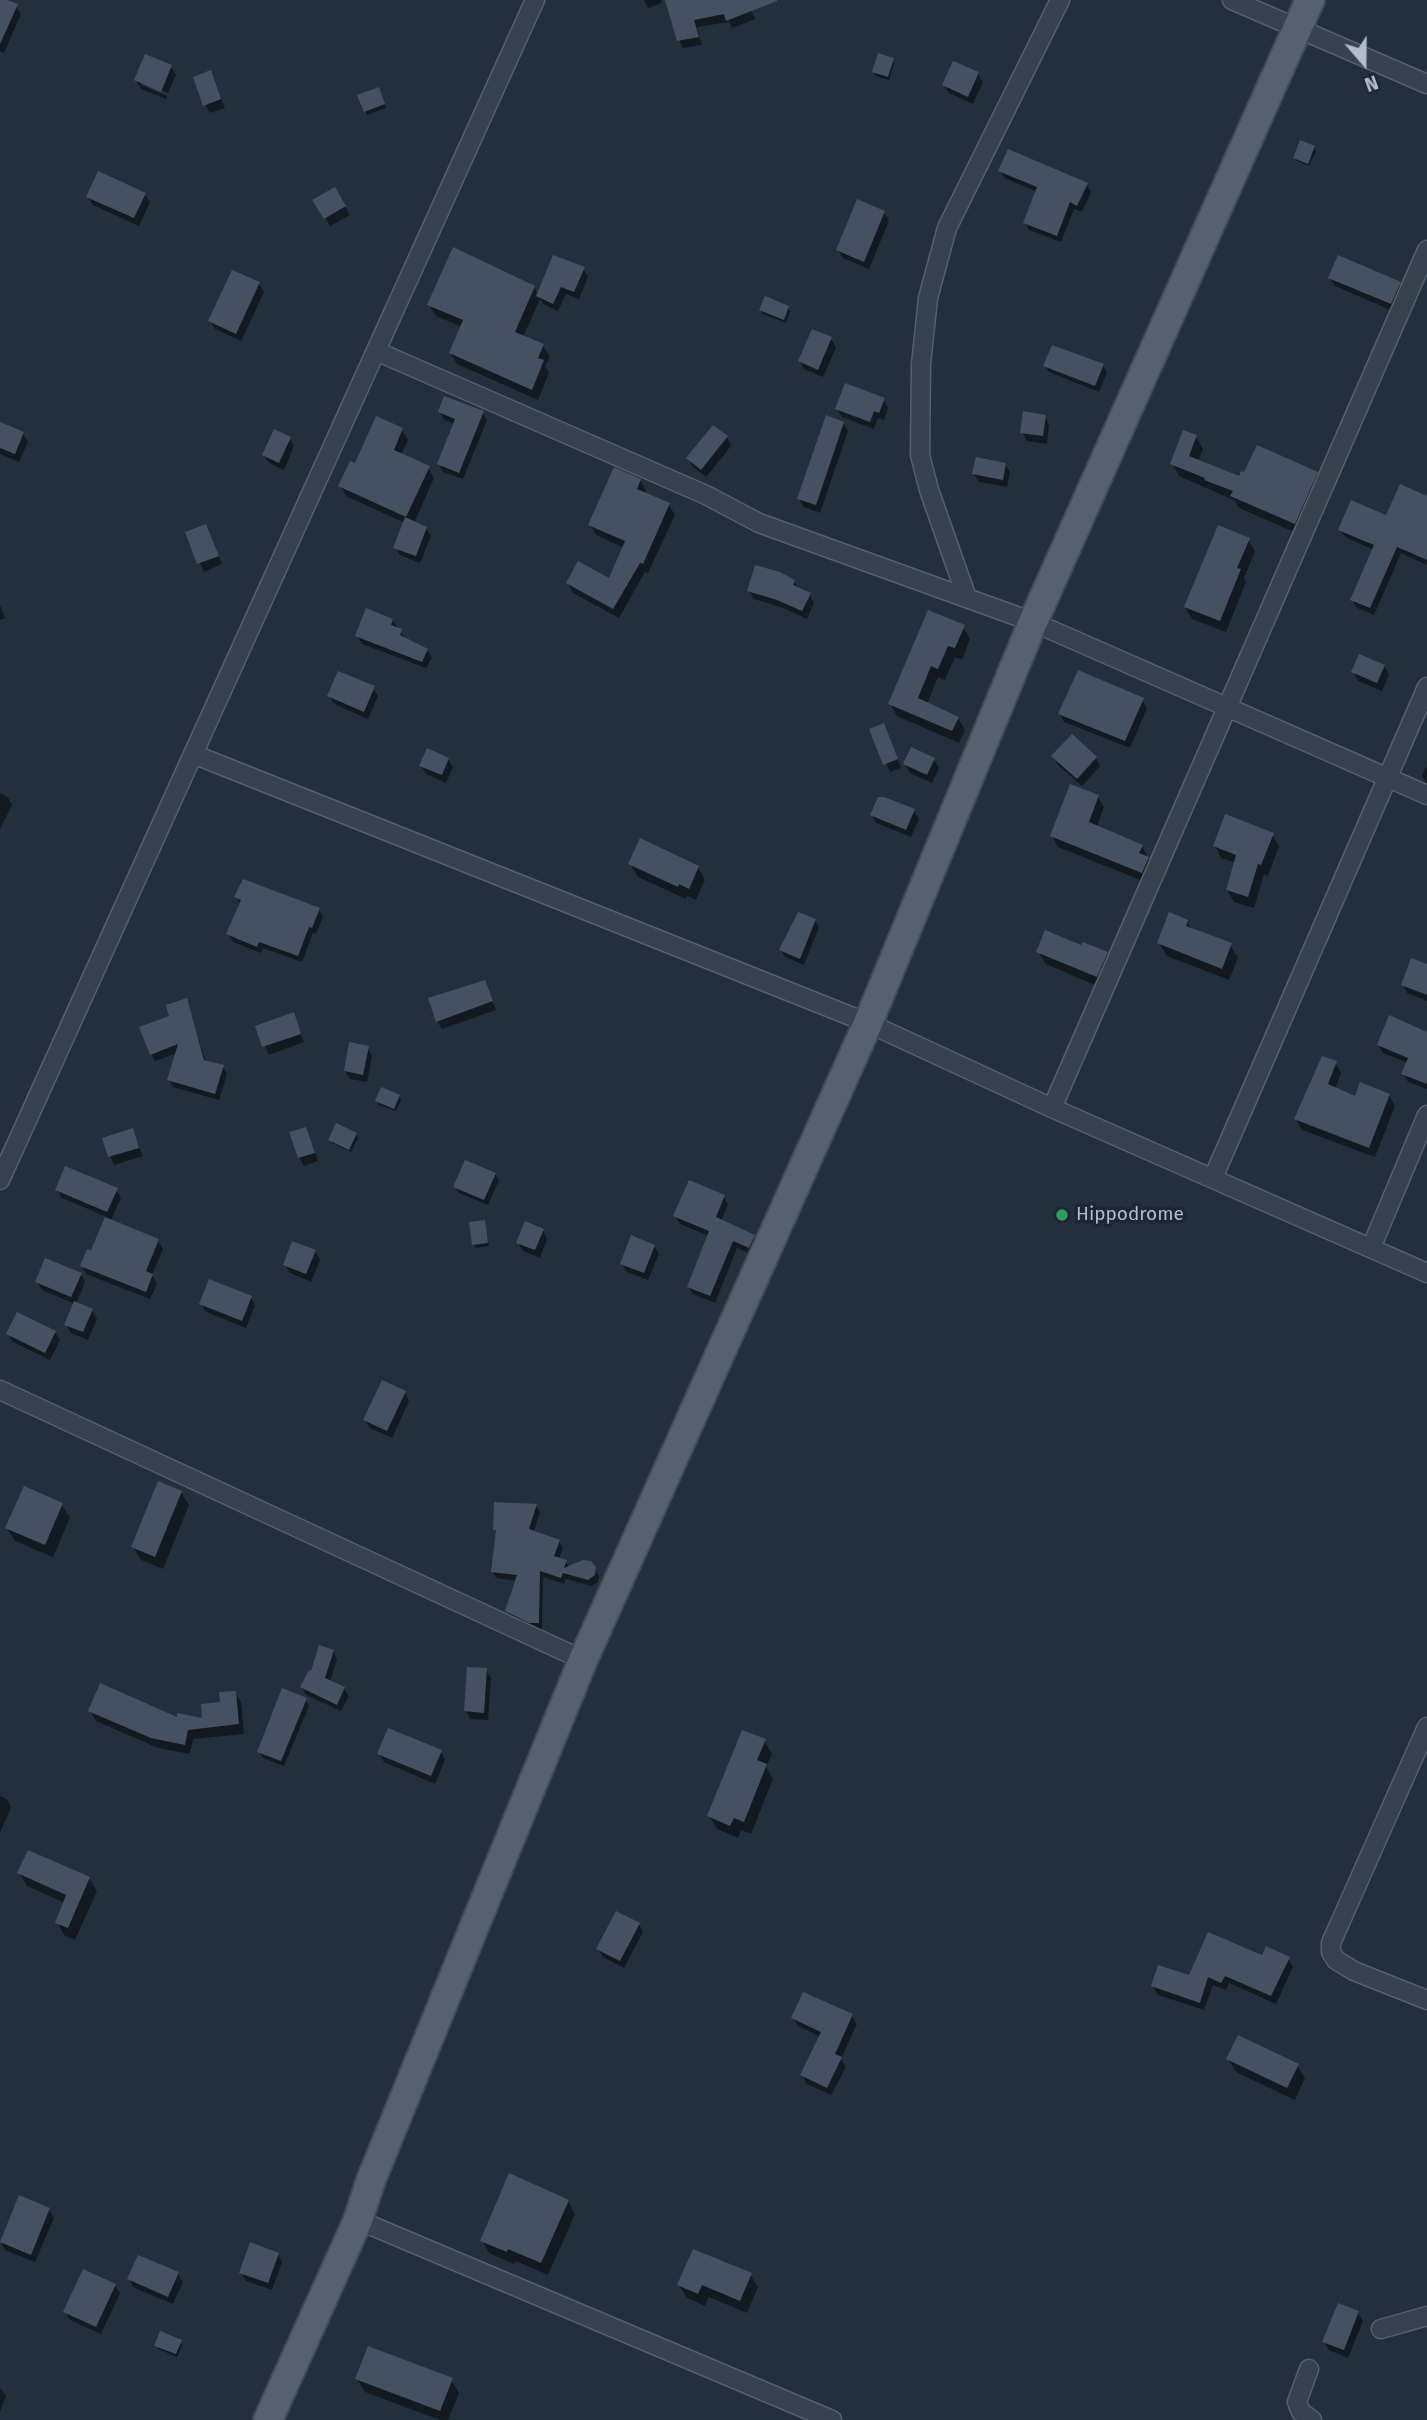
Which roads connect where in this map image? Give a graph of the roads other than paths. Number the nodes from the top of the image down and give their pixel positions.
1 (535, 0) edge
2 (1060, 0) edge
3 (1232, 0) edge
4 (1310, 0) edge
5 (1298, 28) junction
6 (1427, 84) edge
7 (1427, 250) edge
8 (376, 351) junction
9 (967, 598) junction
10 (1033, 622) junction
11 (1427, 687) edge
12 (1227, 707) junction
13 (193, 754) junction
14 (1387, 778) junction
15 (1427, 796) edge
16 (868, 1023) junction
17 (1052, 1108) junction
18 (1427, 1115) edge
19 (1213, 1178) junction
20 (0, 1180) edge
21 (1371, 1248) junction
22 (1427, 1273) edge
23 (0, 1390) edge
24 (583, 1660) junction
25 (1427, 1727) edge
26 (1427, 2000) edge
27 (358, 2220) junction
28 (1427, 2316) edge
29 (1381, 2329) dead end
30 (1309, 2369) dead end
31 (268, 2420) edge
32 (832, 2420) edge
33 (1311, 2420) edge

1 - 8 street
2 - 9 street
3 - 5 street
4 - 5 main road
5 - 6 street
5 - 10 main road
7 - 12 street
8 - 9 street
8 - 13 street
9 - 10 street
10 - 12 street
10 - 16 main road
11 - 14 street
12 - 14 street
12 - 17 street
13 - 16 street
13 - 20 street
14 - 15 street
14 - 19 street
16 - 17 street
16 - 24 main road
17 - 19 street
18 - 21 street
19 - 21 street
21 - 22 street
23 - 24 street
24 - 27 main road
25 - 26 street
27 - 31 main road
27 - 32 street
28 - 29 street
30 - 33 street

